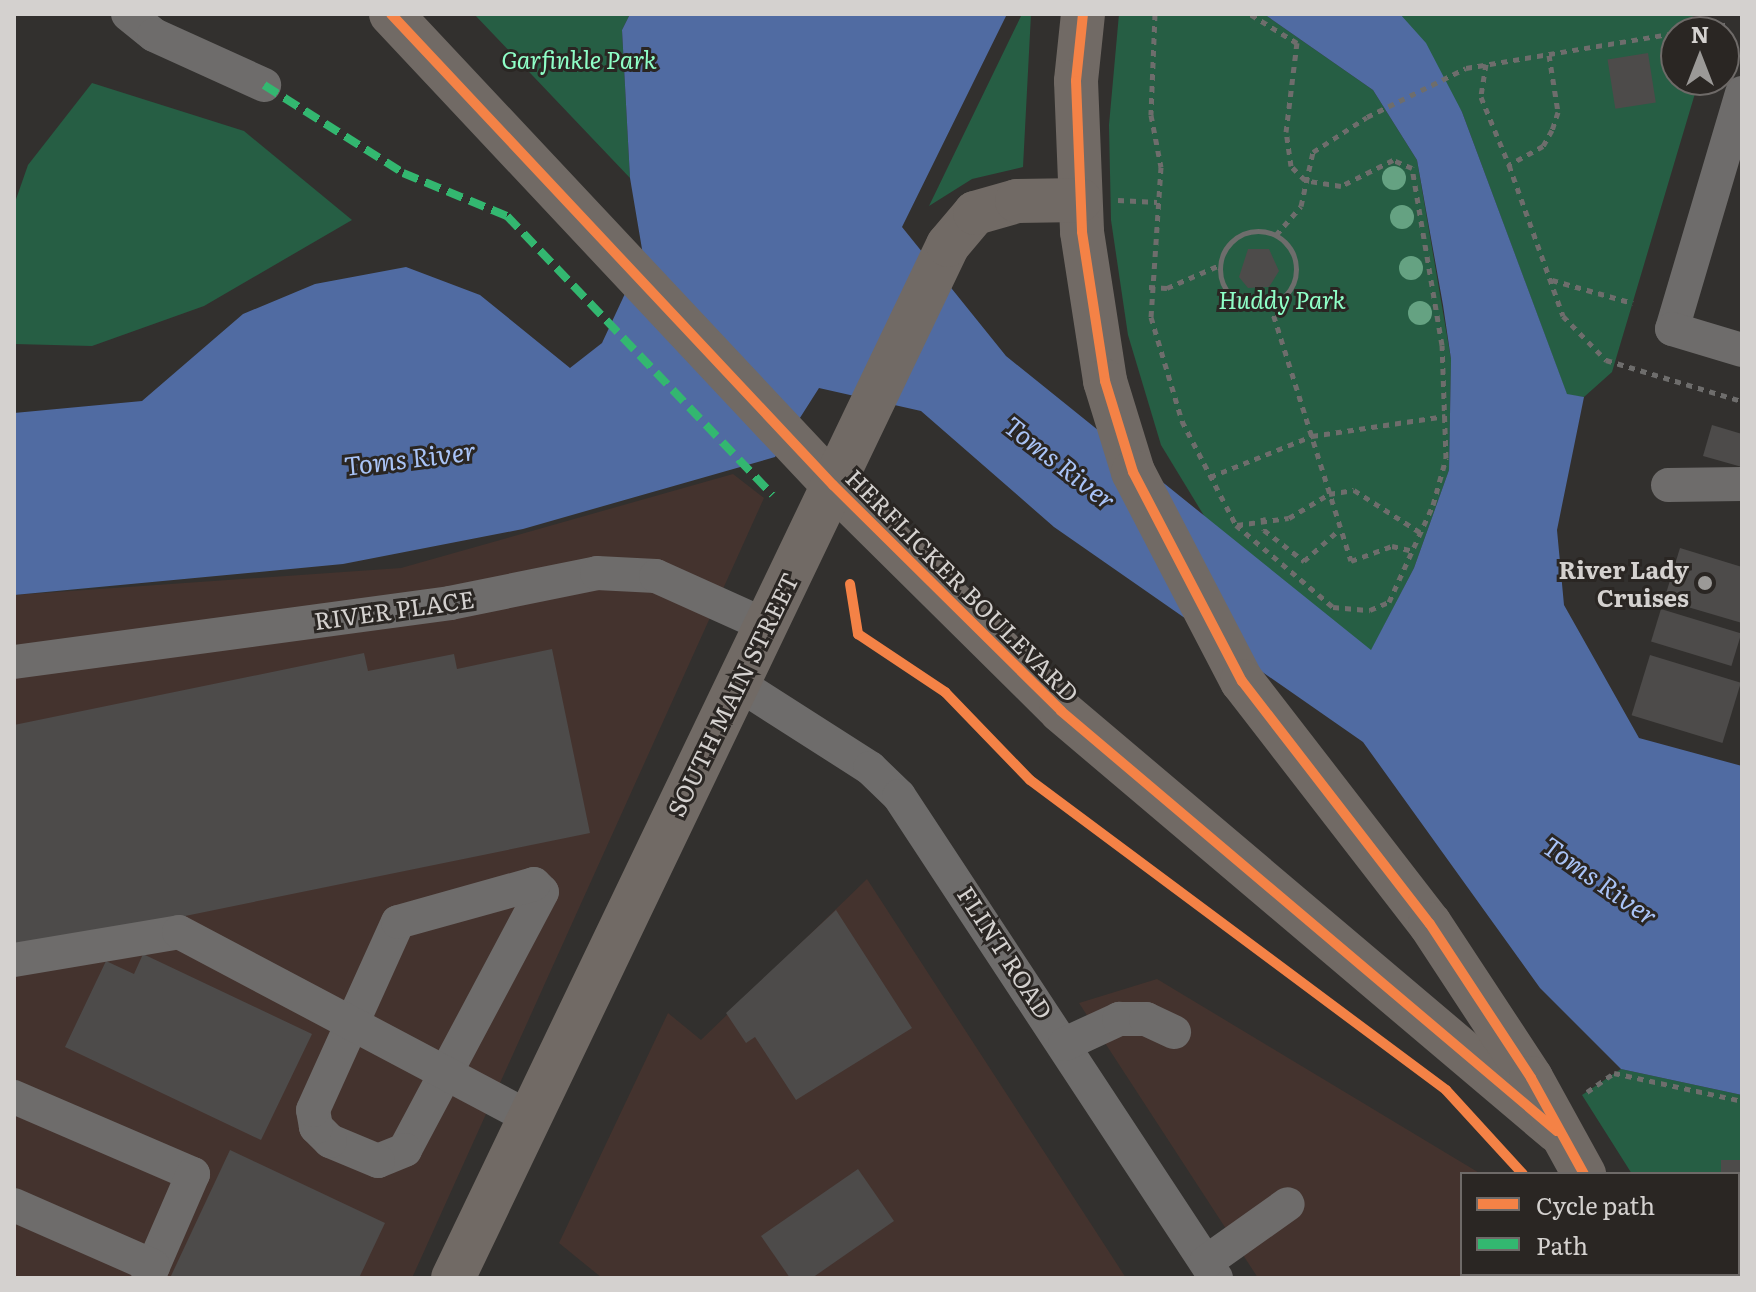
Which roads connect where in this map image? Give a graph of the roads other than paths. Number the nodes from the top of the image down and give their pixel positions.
1 (128, 14) edge
2 (391, 14) edge
3 (1083, 14) edge
4 (264, 85) dead end
5 (1742, 95) edge
6 (1092, 200) junction
7 (1742, 350) edge
8 (1742, 484) edge
9 (833, 485) junction
10 (1668, 485) dead end
11 (765, 625) junction
12 (14, 662) edge
13 (737, 683) junction
14 (14, 960) edge
15 (352, 1024) junction
16 (1174, 1032) dead end
17 (1065, 1044) junction
18 (446, 1074) junction
19 (14, 1097) edge
20 (532, 1119) junction
21 (1557, 1131) junction
22 (1583, 1172) edge
23 (1288, 1204) dead end
24 (14, 1205) edge
25 (1211, 1270) edge
26 (150, 1272) edge
27 (453, 1278) edge

1 - 4 street
2 - 9 main road, HERFLICKER BOULEVARD
3 - 6 main road
5 - 7 street
6 - 9 main road, SOUTH MAIN STREET
6 - 21 main road
8 - 10 street
9 - 11 main road, SOUTH MAIN STREET
9 - 21 main road, HERFLICKER BOULEVARD
11 - 12 street, RIVER PLACE
11 - 13 main road, SOUTH MAIN STREET
13 - 17 street, FLINT ROAD
13 - 20 main road, SOUTH MAIN STREET
14 - 15 street
15 - 18 street
15 - 18 street
15 - 18 street
16 - 17 street
17 - 25 street, FLINT ROAD
18 - 20 street
19 - 26 street
20 - 27 main road, SOUTH MAIN STREET
21 - 22 main road
23 - 25 street
24 - 26 street

